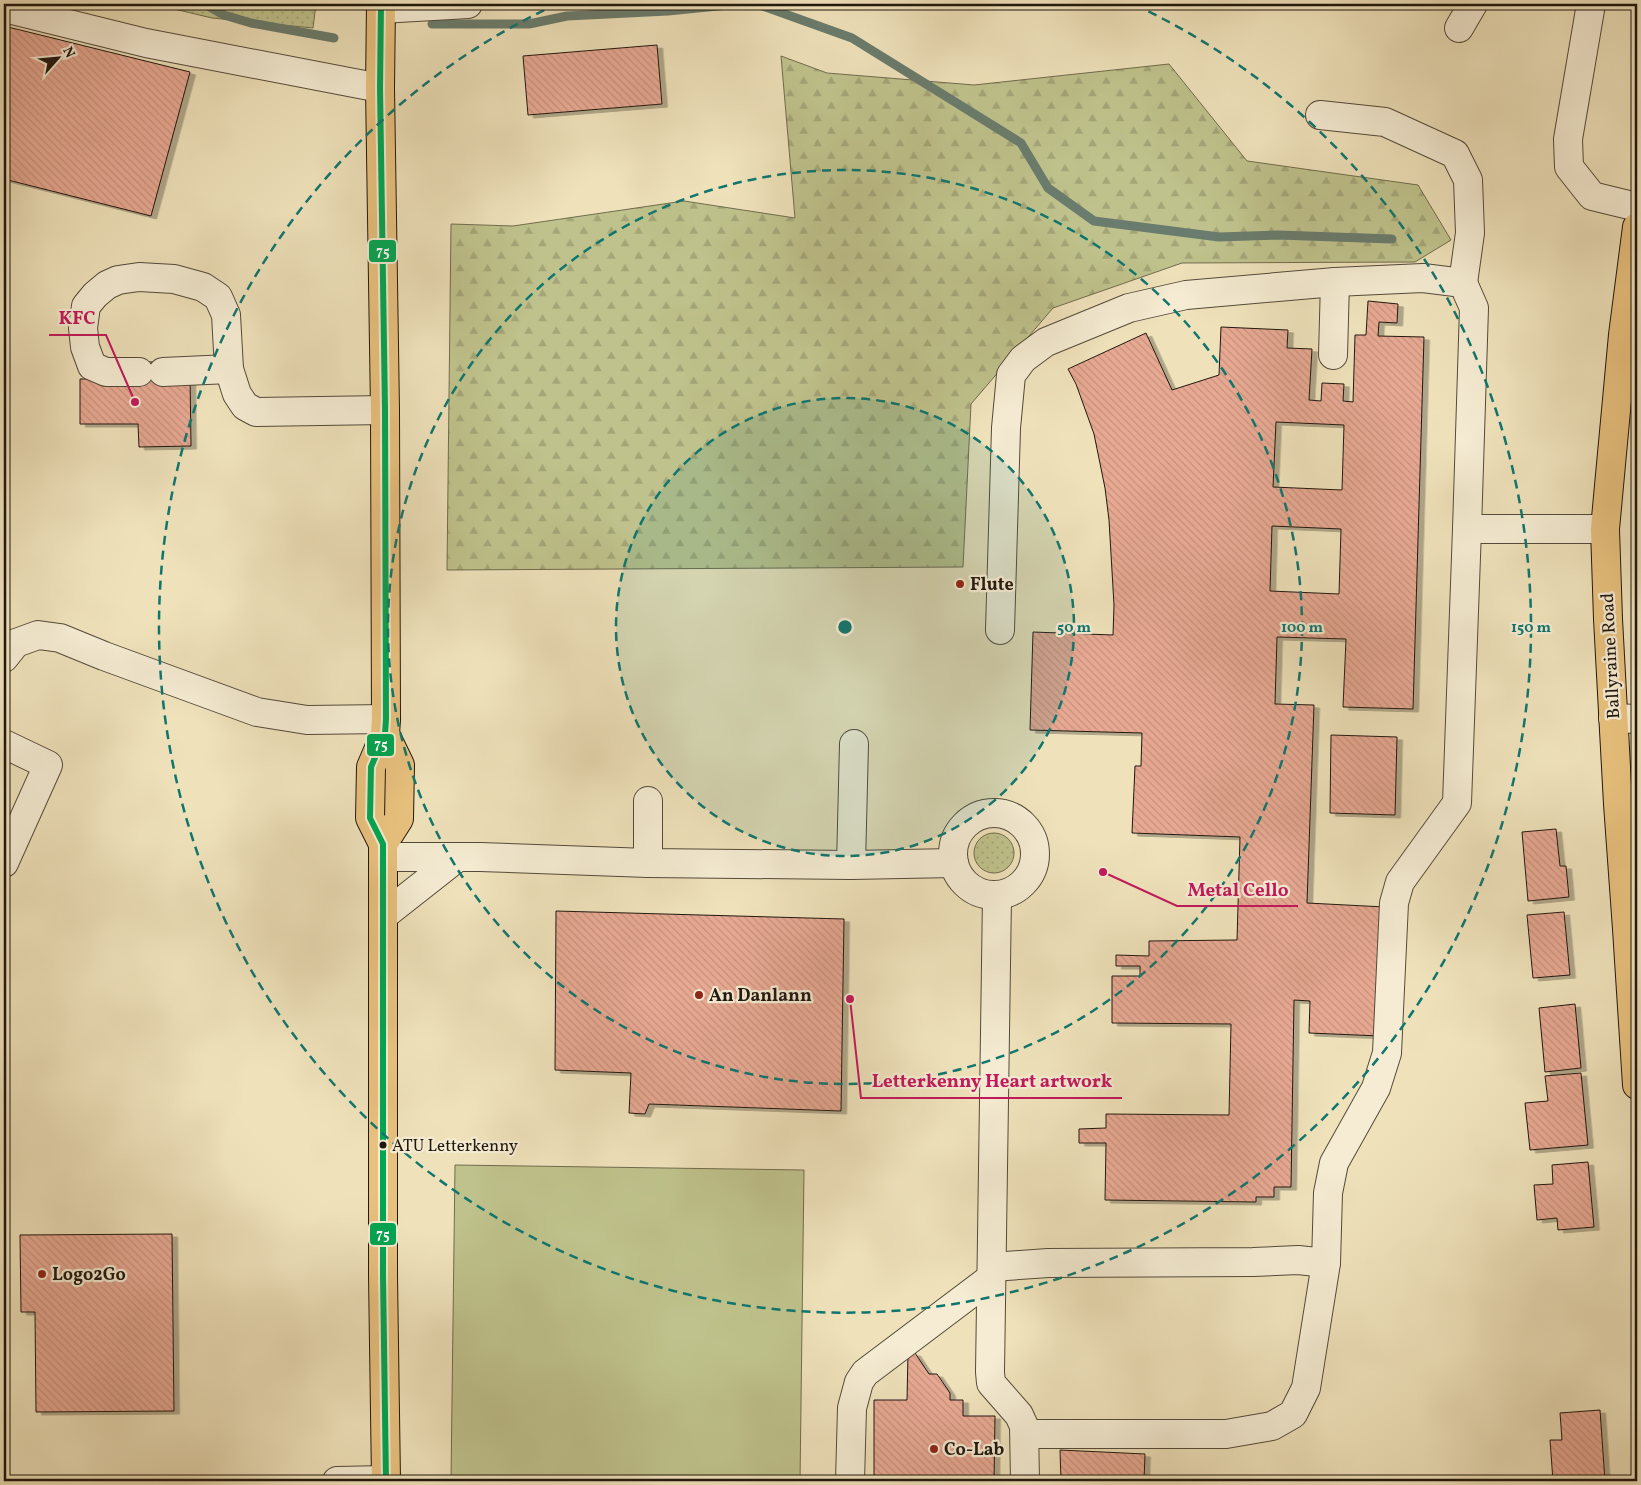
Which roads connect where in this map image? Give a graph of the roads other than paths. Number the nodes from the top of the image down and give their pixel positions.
1 (468, 4) edge
2 (1473, 4) edge
3 (1591, 4) edge
4 (380, 6) edge
5 (4, 8) edge
6 (1459, 28) dead end
7 (380, 88) junction
8 (1320, 115) dead end
9 (1637, 207) edge
10 (1637, 228) edge
11 (1335, 282) junction
12 (1463, 283) junction
13 (1333, 355) dead end
14 (229, 370) junction
15 (385, 410) junction
16 (1467, 529) junction
17 (1606, 529) junction
18 (1000, 630) dead end
19 (4, 658) edge
20 (1625, 719) edge
21 (386, 727) junction
22 (4, 744) edge
23 (854, 744) dead end
24 (648, 800) dead end
25 (383, 851) junction
26 (458, 857) junction
27 (4, 863) edge
28 (648, 863) junction
29 (954, 864) junction
30 (851, 865) junction
31 (997, 896) junction
32 (383, 916) junction
33 (1637, 1085) edge
34 (1326, 1263) junction
35 (991, 1272) junction
36 (1025, 1434) junction
37 (337, 1481) edge
38 (386, 1481) edge
39 (850, 1481) edge
40 (1025, 1481) edge

1 - 4 street
2 - 6 street
3 - 9 street
4 - 7 main road
5 - 7 street
7 - 15 main road
8 - 12 street
10 - 17 main road, Ballyraine Road
11 - 12 street
11 - 13 street
11 - 18 street
12 - 16 street
14 - 14 street
14 - 15 street
15 - 21 main road
16 - 17 street
16 - 34 street
17 - 20 main road, Ballyraine Road
19 - 21 street
20 - 33 main road, Ballyraine Road
21 - 25 main road
22 - 27 street
23 - 30 street
24 - 28 street
25 - 26 street
25 - 32 main road
26 - 28 street
26 - 32 street
28 - 30 street
29 - 30 street
29 - 31 street
29 - 31 street
31 - 35 street
32 - 38 main road
34 - 35 street
34 - 36 street
35 - 36 street
35 - 39 street
36 - 40 street
37 - 38 street

